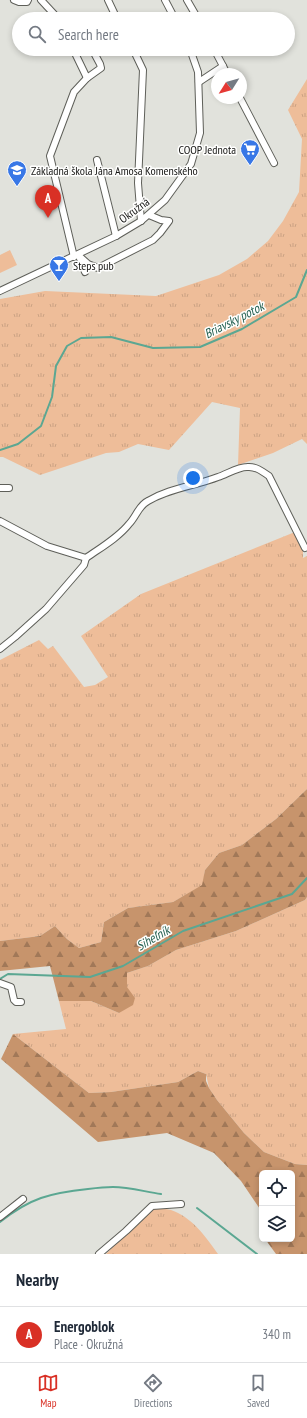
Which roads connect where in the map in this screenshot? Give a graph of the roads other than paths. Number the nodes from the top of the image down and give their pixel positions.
1 (14, 0) edge
2 (28, 0) edge
3 (41, 0) edge
4 (108, 0) edge
5 (165, 0) edge
6 (187, 0) edge
7 (52, 12) edge
8 (114, 12) edge
9 (171, 12) edge
10 (194, 12) edge
11 (76, 56) edge
12 (96, 56) edge
13 (136, 56) edge
14 (193, 56) edge
15 (218, 56) edge
16 (223, 66) joint
17 (87, 78) junction
18 (199, 82) junction
19 (243, 104) edge
20 (97, 160) dead end
21 (274, 163) dead end
22 (149, 215) junction
23 (141, 221) junction
24 (116, 236) junction
25 (76, 256) junction
26 (85, 272) dead end
27 (0, 291) edge
28 (0, 488) edge
29 (9, 488) dead end
30 (0, 521) edge
31 (305, 548) dead end
32 (86, 558) junction
33 (0, 649) edge
34 (0, 983) edge
35 (21, 1002) dead end
36 (23, 1199) dead end
37 (181, 1204) dead end
38 (0, 1218) edge
39 (99, 1254) edge

1 - 2 street
3 - 7 street
4 - 8 street
5 - 9 street
6 - 10 street
11 - 17 street
12 - 17 street
13 - 23 street
14 - 18 street, Okružná
15 - 16 street
16 - 18 street
17 - 25 street
18 - 22 street, Okružná
19 - 21 street
20 - 24 street
22 - 23 street, Okružná
22 - 25 street
23 - 24 street, Okružná
24 - 25 street, Okružná
25 - 26 street
25 - 27 street, Okružná
28 - 29 street
30 - 32 street
31 - 32 street
32 - 33 street
34 - 35 street
36 - 38 street
37 - 39 street

